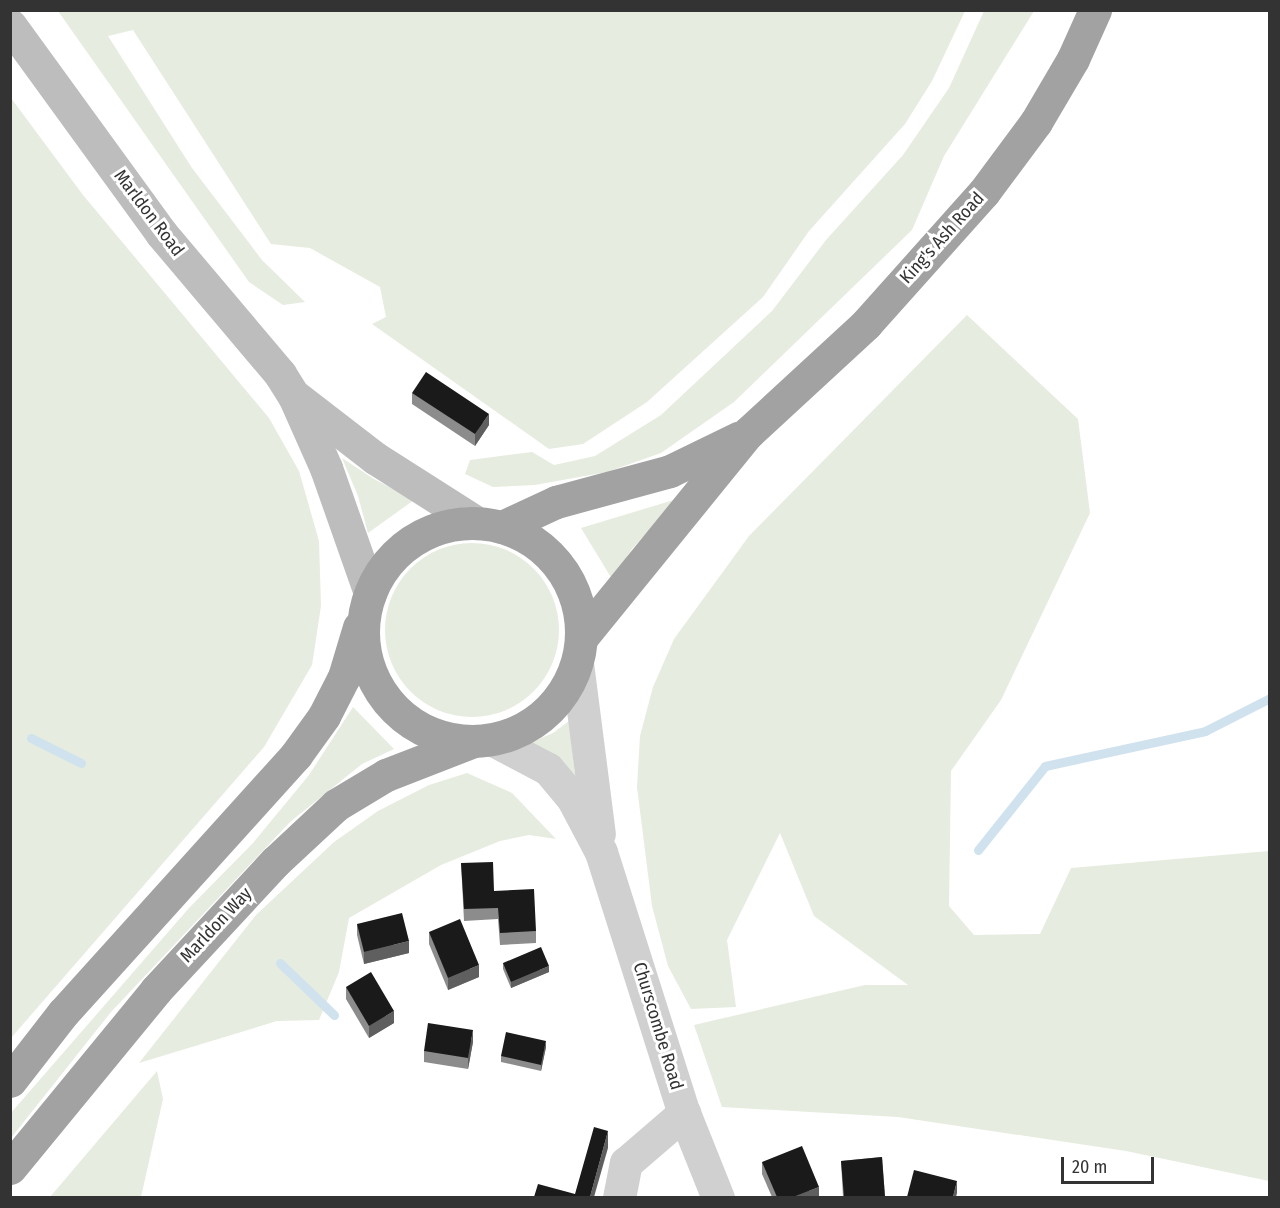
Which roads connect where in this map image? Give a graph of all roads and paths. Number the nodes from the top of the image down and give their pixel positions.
1 (1095, 10) edge
2 (10, 25) edge
3 (294, 396) junction
4 (748, 433) junction
5 (489, 525) junction
6 (367, 601) junction
7 (580, 650) junction
8 (482, 741) junction
9 (601, 852) junction
10 (10, 1081) edge
11 (684, 1113) junction
12 (10, 1168) edge
13 (619, 1197) edge
14 (718, 1197) edge

1 - 4 highway, King's Ash Road
2 - 3 main road, Marldon Road
3 - 5 main road, Marldon Road
3 - 6 main road, Marldon Road
4 - 5 highway, King's Ash Road
4 - 7 highway, King's Ash Road
5 - 6 highway, King's Ash Road
5 - 7 highway
6 - 8 highway
6 - 10 highway
7 - 8 highway, Marldon Way
7 - 9 street, Churscombe Road
8 - 9 street, Churscombe Road
8 - 12 highway, Marldon Way
9 - 11 street, Churscombe Road
11 - 13 street
11 - 14 street, Churscombe Road

